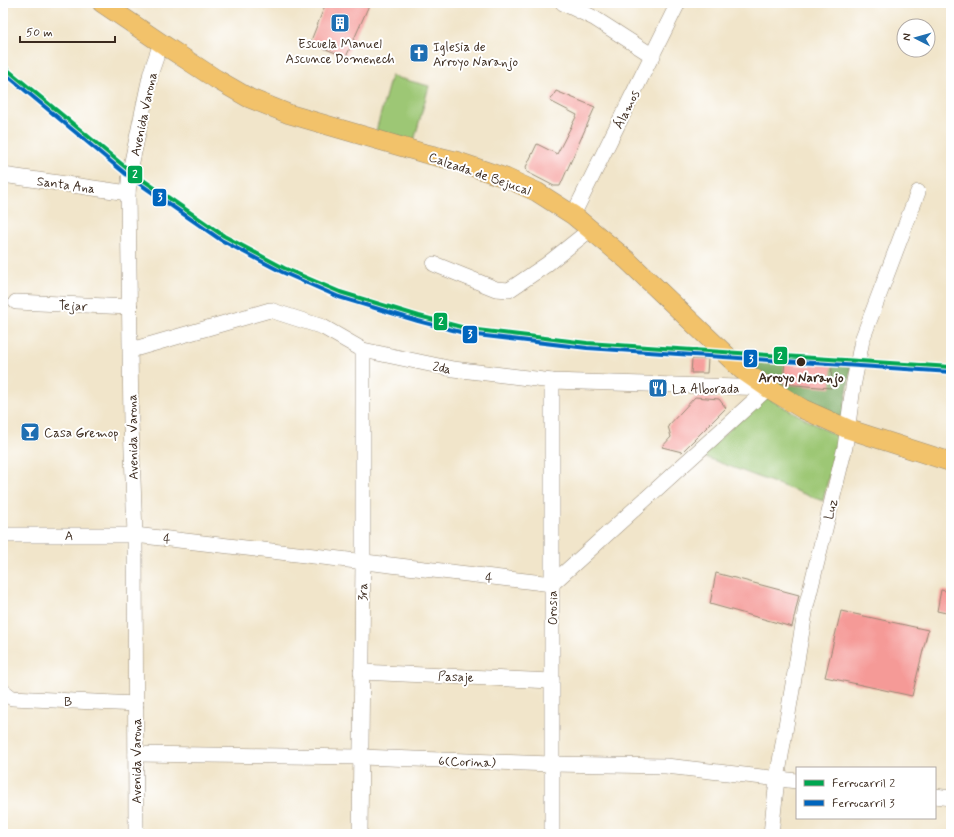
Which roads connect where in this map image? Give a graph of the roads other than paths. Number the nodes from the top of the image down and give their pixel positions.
1 (563, 3) edge
2 (678, 3) edge
3 (108, 5) edge
4 (161, 43) junction
5 (653, 56) junction
6 (3, 175) edge
7 (918, 192) dead end
8 (128, 193) junction
9 (573, 215) junction
10 (590, 229) junction
11 (434, 264) dead end
12 (16, 302) dead end
13 (130, 308) junction
14 (131, 350) junction
15 (363, 350) junction
16 (552, 381) junction
17 (768, 388) junction
18 (848, 429) junction
19 (951, 462) edge
20 (3, 535) edge
21 (135, 535) junction
22 (362, 562) junction
23 (552, 584) junction
24 (361, 672) junction
25 (552, 681) junction
26 (6, 697) edge
27 (136, 704) junction
28 (136, 754) junction
29 (360, 757) junction
30 (552, 764) junction
31 (777, 779) junction
32 (796, 781) edge
33 (936, 796) edge
34 (951, 798) edge
35 (136, 834) edge
36 (360, 834) edge
37 (552, 834) edge
38 (771, 834) edge

1 - 5 street
2 - 5 street, Álamos
3 - 4 main road, Calzada de Bejucal
4 - 8 street, Avenida Varona
4 - 9 main road, Calzada de Bejucal
5 - 9 street, Álamos
6 - 8 street, Santa Ana
7 - 18 street, Luz
8 - 13 street, Avenida Varona
9 - 10 main road, Calzada de Bejucal
10 - 11 street
10 - 17 main road, Calzada de Bejucal
12 - 13 street, Tejar
13 - 14 street, Avenida Varona
14 - 15 street, 2da
14 - 21 street, Avenida Varona
15 - 16 street, 2da
15 - 22 street, 3ra
16 - 17 street, 2da
16 - 23 street, Orosia
17 - 18 main road, Calzada de Bejucal
17 - 23 street
18 - 19 main road, Calzada de Bejucal
18 - 31 street, Luz
20 - 21 street, A
21 - 22 street, 4
21 - 27 street, Avenida Varona
22 - 23 street, 4
22 - 24 street, 3ra
23 - 25 street, Orosia
24 - 25 street, Pasaje
24 - 29 street, 3ra
25 - 30 street, Orosia
26 - 27 street, B
27 - 28 street, Avenida Varona
28 - 29 street, 6(Corina)
28 - 35 street, Avenida Varona
29 - 30 street, 6(Corina)
29 - 36 street, 3ra
30 - 31 street, 6(Corina)
30 - 37 street, Orosia
31 - 32 street, 6(Corina)
31 - 38 street, Luz
33 - 34 street

